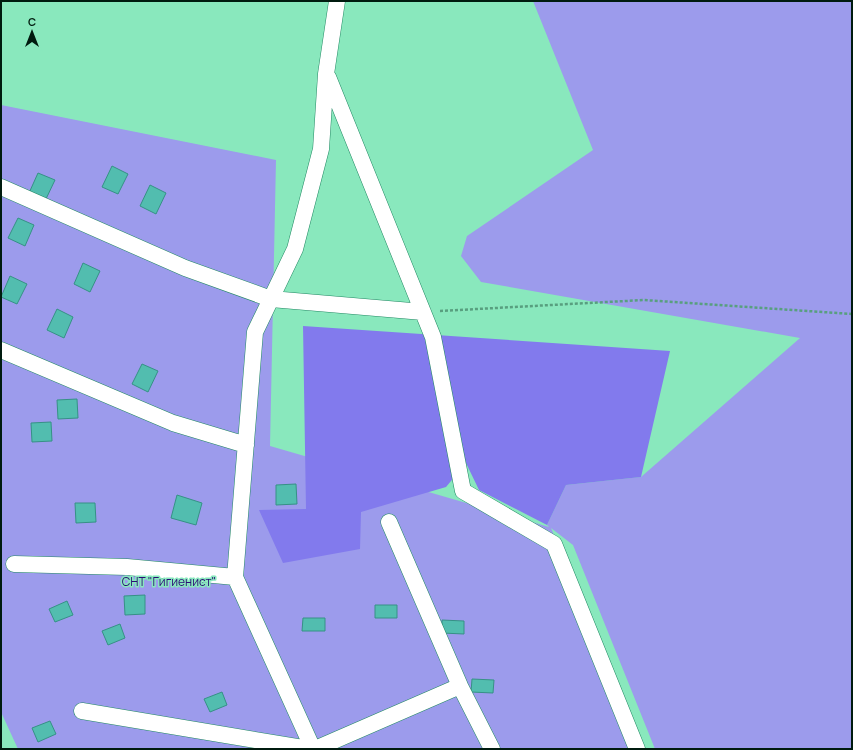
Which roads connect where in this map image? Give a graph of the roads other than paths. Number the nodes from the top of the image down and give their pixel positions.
1 (337, 1) edge
2 (326, 74) junction
3 (1, 187) edge
4 (271, 299) junction
5 (423, 312) junction
6 (1, 350) edge
7 (246, 445) junction
8 (389, 522) dead end
9 (14, 564) dead end
10 (235, 577) junction
11 (460, 686) junction
12 (82, 711) dead end
13 (309, 749) edge
14 (314, 749) edge
15 (492, 749) edge
16 (637, 749) edge

1 - 2 street
2 - 4 street
2 - 5 street
3 - 4 street
4 - 5 street
4 - 7 street
5 - 16 street
6 - 7 street
7 - 10 street
8 - 11 street
9 - 10 street
10 - 14 street
11 - 14 street
11 - 15 street
12 - 13 street

